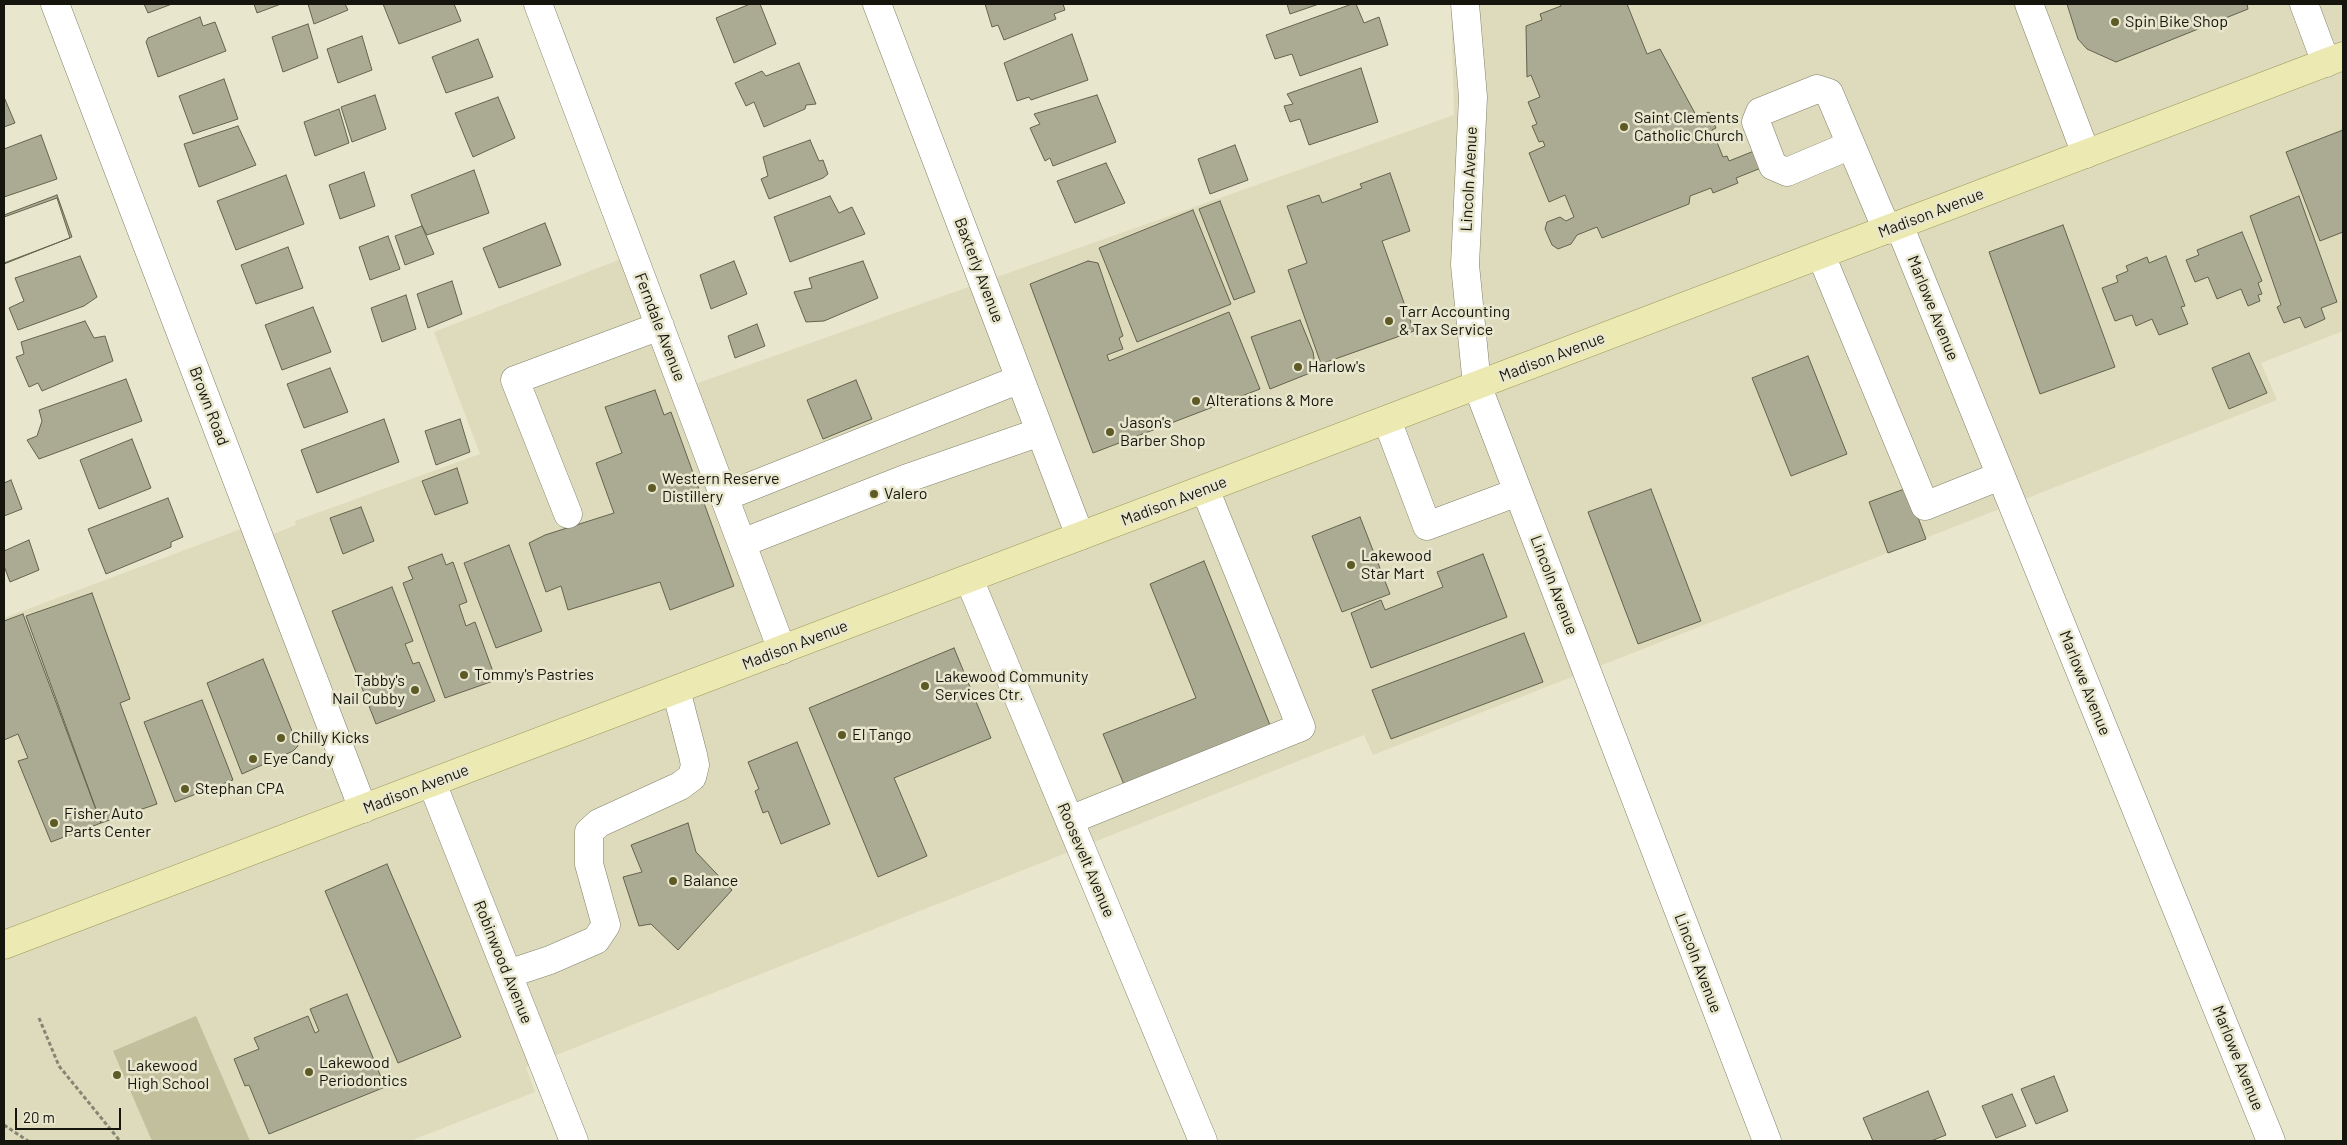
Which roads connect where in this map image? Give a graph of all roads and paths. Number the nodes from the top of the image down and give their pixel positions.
1 (55, 4) edge
2 (538, 4) edge
3 (877, 4) edge
4 (2029, 4) edge
5 (2304, 4) edge
6 (1472, 6) edge
7 (2335, 60) edge
8 (1851, 145) dead end
9 (2086, 154) junction
10 (1893, 228) junction
11 (1821, 255) junction
12 (660, 326) junction
13 (1020, 379) junction
14 (1477, 385) junction
15 (1387, 420) junction
16 (1040, 432) junction
17 (2000, 476) junction
18 (1205, 489) junction
19 (1518, 492) junction
20 (724, 497) junction
21 (568, 514) dead end
22 (1080, 536) junction
23 (742, 543) junction
24 (969, 579) junction
25 (782, 650) junction
26 (676, 690) junction
27 (432, 783) junction
28 (363, 809) junction
29 (1070, 820) junction
30 (4, 945) edge
31 (508, 974) junction
32 (39, 1018) dead end
33 (4, 1125) edge
34 (28, 1141) edge
35 (120, 1141) edge
36 (574, 1141) edge
37 (1203, 1141) edge
38 (1768, 1141) edge
39 (2271, 1141) edge

1 - 28 street, Brown Road
2 - 12 street, Ferndale Avenue
3 - 13 street, Baxterly Avenue
4 - 9 street
5 - 7 street
6 - 14 street, Lincoln Avenue
7 - 9 main road, Madison Avenue
8 - 10 street, Marlowe Avenue
9 - 10 main road, Madison Avenue
10 - 11 main road, Madison Avenue
10 - 17 street, Marlowe Avenue
11 - 14 main road, Madison Avenue
11 - 17 street
12 - 20 street, Ferndale Avenue
12 - 21 street
13 - 16 street, Baxterly Avenue
13 - 20 street
14 - 15 main road, Madison Avenue
14 - 19 street, Lincoln Avenue
15 - 18 main road, Madison Avenue
15 - 19 street
16 - 22 street, Baxterly Avenue
16 - 23 street
17 - 39 street, Marlowe Avenue
18 - 22 main road, Madison Avenue
18 - 29 street
19 - 38 street, Lincoln Avenue
20 - 23 street, Ferndale Avenue
22 - 24 main road, Madison Avenue
23 - 25 street, Ferndale Avenue
24 - 25 main road, Madison Avenue
24 - 29 street, Roosevelt Avenue
25 - 26 main road, Madison Avenue
26 - 27 main road, Madison Avenue
26 - 31 street
27 - 28 main road, Madison Avenue
27 - 31 street, Robinwood Avenue
28 - 30 main road, Madison Avenue
29 - 37 street, Roosevelt Avenue
31 - 36 street, Robinwood Avenue
32 - 35 path
33 - 34 path

